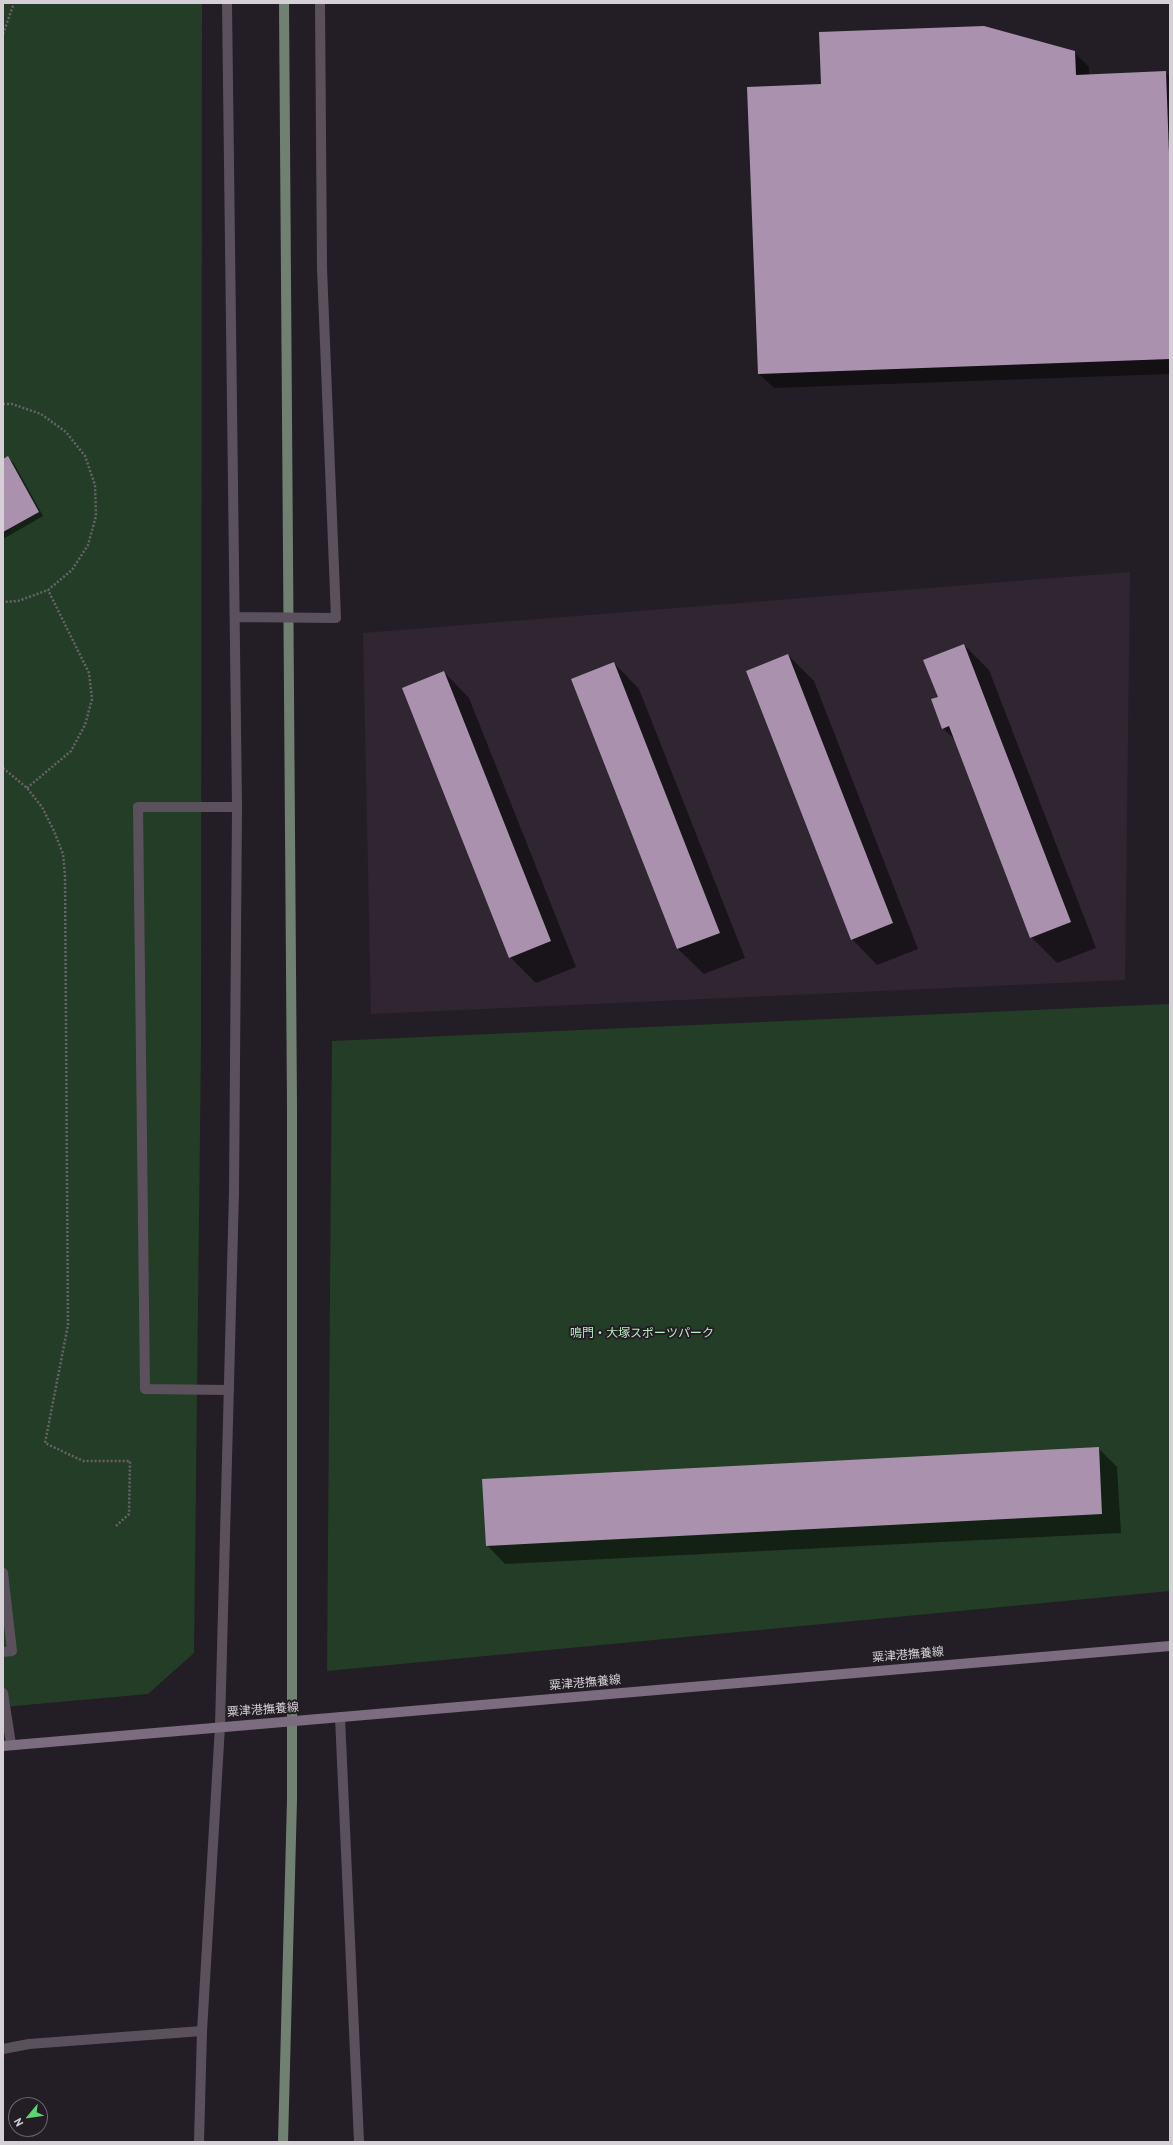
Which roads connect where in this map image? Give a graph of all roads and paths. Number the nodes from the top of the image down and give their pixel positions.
1 (14, 3) edge
2 (227, 3) edge
3 (320, 3) edge
4 (3, 34) edge
5 (3, 404) edge
6 (48, 590) junction
7 (3, 602) edge
8 (235, 617) junction
9 (3, 768) edge
10 (27, 788) junction
11 (237, 807) junction
12 (229, 1390) junction
13 (116, 1526) dead end
14 (3, 1573) edge
15 (1170, 1646) edge
16 (3, 1652) edge
17 (3, 1693) edge
18 (340, 1717) junction
19 (220, 1726) junction
20 (7, 1745) edge
21 (202, 2030) junction
22 (3, 2049) edge
23 (199, 2142) edge
24 (359, 2142) edge

1 - 4 path
2 - 8 street
3 - 8 street
5 - 6 path
6 - 7 path
6 - 10 path
8 - 11 street
9 - 10 path
10 - 13 path
11 - 12 street
11 - 12 street
12 - 19 street
14 - 16 street
15 - 18 main road, 粟津港撫養線
17 - 20 street
18 - 19 main road, 粟津港撫養線
18 - 24 street
19 - 20 main road, 粟津港撫養線
19 - 21 street
21 - 22 street
21 - 23 street

